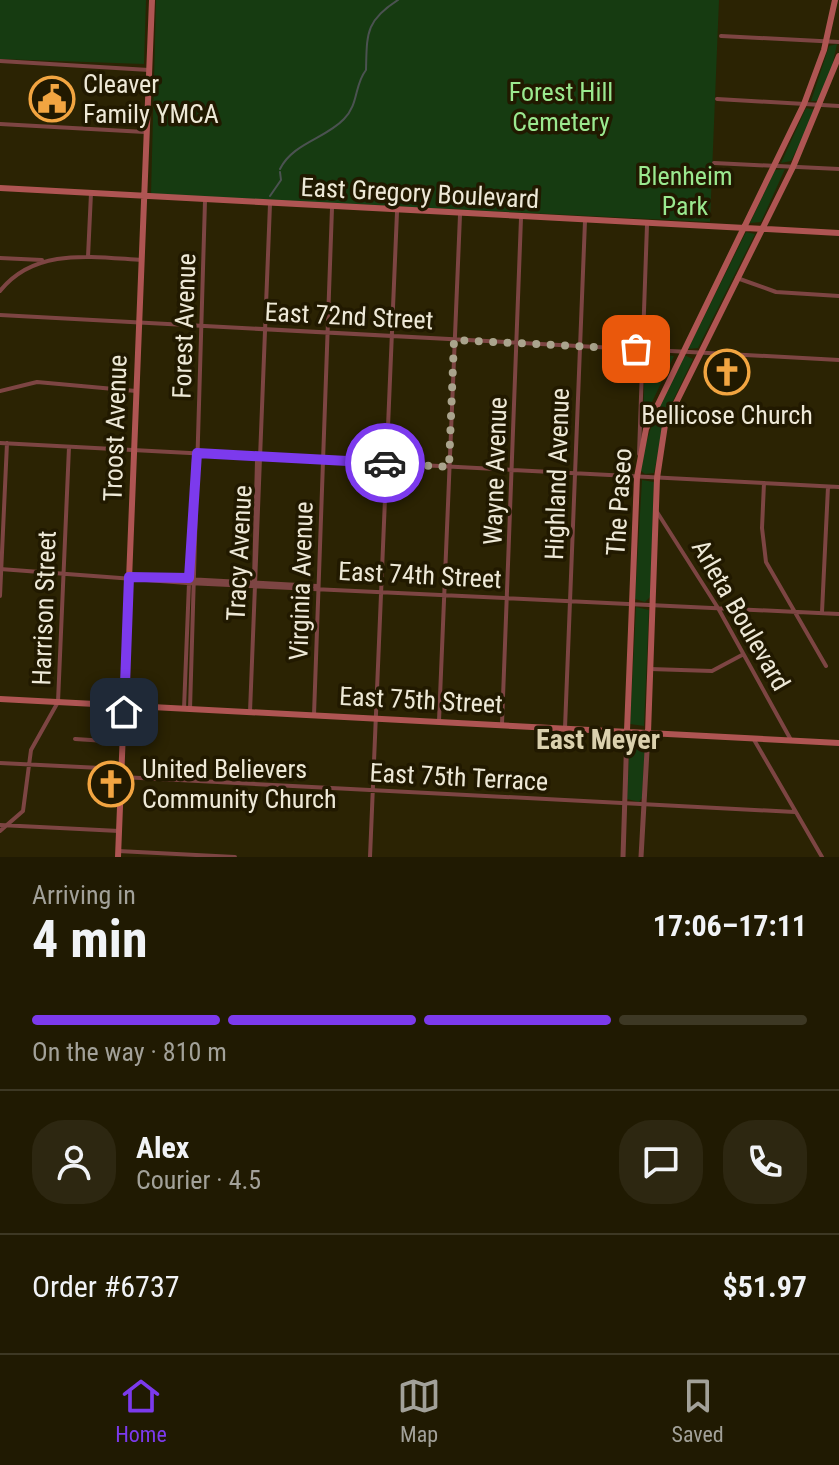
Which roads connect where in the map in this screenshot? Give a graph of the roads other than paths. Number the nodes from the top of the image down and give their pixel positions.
1 (152, 0) edge
2 (835, 0) edge
3 (721, 36) dead end
4 (827, 41) junction
5 (839, 42) edge
6 (839, 56) edge
7 (0, 61) edge
8 (149, 70) junction
9 (717, 99) dead end
10 (804, 104) junction
11 (821, 105) junction
12 (839, 106) edge
13 (0, 124) edge
14 (147, 132) junction
15 (714, 163) dead end
16 (774, 166) junction
17 (793, 167) junction
18 (839, 169) edge
19 (0, 188) edge
20 (91, 193) junction
21 (144, 197) junction
22 (205, 201) junction
23 (270, 204) junction
24 (332, 208) junction
25 (397, 212) junction
26 (460, 215) junction
27 (521, 218) junction
28 (585, 221) junction
29 (647, 225) junction
30 (742, 229) junction
31 (761, 230) junction
32 (839, 233) edge
33 (88, 257) junction
34 (0, 258) edge
35 (45, 260) junction
36 (142, 260) junction
37 (737, 278) junction
38 (0, 291) edge
39 (839, 296) edge
40 (0, 315) edge
41 (139, 322) junction
42 (202, 326) junction
43 (265, 330) junction
44 (328, 334) junction
45 (392, 337) junction
46 (454, 340) junction
47 (517, 343) junction
48 (580, 346) junction
49 (643, 349) junction
50 (681, 351) junction
51 (699, 353) junction
52 (839, 360) edge
53 (0, 391) edge
54 (136, 391) junction
55 (671, 409) junction
56 (733, 418) dead end
57 (0, 443) edge
58 (7, 443) junction
59 (69, 447) junction
60 (134, 450) junction
61 (197, 453) junction
62 (260, 457) junction
63 (324, 460) junction
64 (387, 464) junction
65 (639, 465) junction
66 (449, 467) junction
67 (514, 470) junction
68 (575, 474) junction
69 (637, 477) junction
70 (657, 478) junction
71 (764, 483) junction
72 (828, 487) junction
73 (839, 487) edge
74 (656, 510) junction
75 (1, 569) edge
76 (63, 574) junction
77 (129, 577) junction
78 (192, 581) junction
79 (255, 584) junction
80 (319, 587) junction
81 (381, 591) junction
82 (444, 594) junction
83 (0, 596) edge
84 (508, 598) junction
85 (570, 601) junction
86 (633, 604) junction
87 (653, 605) junction
88 (718, 608) junction
89 (795, 612) junction
90 (822, 613) junction
91 (839, 614) edge
92 (742, 655) junction
93 (826, 666) dead end
94 (650, 669) junction
95 (0, 699) edge
96 (58, 702) junction
97 (124, 705) junction
98 (187, 709) junction
99 (250, 712) junction
100 (314, 715) junction
101 (375, 718) junction
102 (439, 721) junction
103 (502, 724) junction
104 (565, 728) junction
105 (627, 731) junction
106 (648, 733) junction
107 (753, 738) junction
108 (75, 739) dead end
109 (791, 740) junction
110 (122, 742) junction
111 (839, 743) edge
112 (0, 763) edge
113 (29, 765) junction
114 (122, 773) junction
115 (372, 791) junction
116 (625, 804) junction
117 (644, 805) junction
118 (23, 811) junction
119 (795, 812) junction
120 (21, 826) junction
121 (2, 827) edge
122 (119, 831) junction
123 (118, 854) edge
124 (235, 857) edge
125 (370, 857) edge
126 (623, 857) edge
127 (641, 857) edge
128 (822, 857) edge

1 - 8 main road, Troost Avenue
2 - 4 main road, The Paseo
3 - 4 street
4 - 5 street
4 - 10 main road, The Paseo
6 - 11 main road, The Paseo
7 - 8 street
8 - 14 main road, Troost Avenue
9 - 10 street
10 - 11 street
10 - 16 main road, The Paseo
11 - 12 street
11 - 17 main road, The Paseo
13 - 14 street
14 - 21 main road, Troost Avenue
15 - 16 street
16 - 17 street
16 - 30 main road, The Paseo
17 - 18 street
17 - 31 main road, The Paseo
19 - 20 main road, East Gregory Boulevard
20 - 21 main road, East Gregory Boulevard
20 - 33 street
21 - 22 main road, East Gregory Boulevard
21 - 36 main road, Troost Avenue
22 - 23 main road, East Gregory Boulevard
22 - 42 street, Forest Avenue
23 - 24 main road, East Gregory Boulevard
23 - 43 street, Tracy Avenue
24 - 25 main road, East Gregory Boulevard
24 - 44 street, Virginia Avenue
25 - 26 main road, East Gregory Boulevard
25 - 45 street
26 - 27 main road, East Gregory Boulevard
26 - 46 street
27 - 28 main road, East Gregory Boulevard
27 - 47 street, Wayne Avenue
28 - 29 main road, East Gregory Boulevard
28 - 48 street, Highland Avenue
29 - 30 main road, East Gregory Boulevard
29 - 49 street
30 - 31 main road, East Gregory Boulevard
30 - 50 main road, The Paseo
31 - 32 main road, East Gregory Boulevard
31 - 37 main road, The Paseo
33 - 35 street
33 - 36 street
34 - 35 street
35 - 38 street
36 - 41 main road, Troost Avenue
37 - 39 street
37 - 51 main road, The Paseo
40 - 41 street, East 72nd Street
41 - 42 street, East 72nd Street
41 - 54 main road, Troost Avenue
42 - 43 street, East 72nd Street
42 - 61 street, Forest Avenue
43 - 44 street, East 72nd Street
43 - 62 street, Tracy Avenue
44 - 45 street, East 72nd Street
44 - 63 street, Virginia Avenue
45 - 46 street, East 72nd Street
45 - 64 street
46 - 47 street, East 72nd Street
46 - 66 street
47 - 48 street, East 72nd Street
47 - 67 street, Wayne Avenue
48 - 49 street, East 72nd Street
48 - 68 street, Highland Avenue
49 - 50 street, East 72nd Street
49 - 65 street
50 - 51 street, East 72nd Street
50 - 65 main road, The Paseo
51 - 52 street, East 72nd Street
51 - 55 main road, The Paseo
53 - 54 street
54 - 60 main road, Troost Avenue
55 - 56 street
55 - 70 main road, The Paseo
57 - 58 street
58 - 59 street
58 - 75 street
59 - 60 street
59 - 76 street, Harrison Street
60 - 61 street
60 - 77 main road, Troost Avenue
61 - 62 street
61 - 78 street, Forest Avenue
62 - 63 street
62 - 79 street, Tracy Avenue
63 - 64 street
63 - 80 street, Virginia Avenue
64 - 66 street
64 - 81 street
65 - 69 main road, The Paseo
66 - 67 street
66 - 82 street
67 - 68 street
67 - 84 street, Wayne Avenue
68 - 69 street
68 - 85 street, Highland Avenue
69 - 70 street
69 - 86 main road, The Paseo
70 - 71 street
70 - 74 main road, The Paseo
71 - 72 street
71 - 89 street
72 - 73 street
72 - 90 street
74 - 87 main road, The Paseo
74 - 88 street, Arleta Boulevard
75 - 76 street
75 - 83 street
76 - 77 street
76 - 96 street, Harrison Street
77 - 78 street, East 74th Street
77 - 97 main road, Troost Avenue
78 - 79 street, East 74th Street
78 - 98 street, Forest Avenue
79 - 80 street, East 74th Street
79 - 99 street, Tracy Avenue
80 - 81 street, East 74th Street
80 - 100 street, Virginia Avenue
81 - 82 street, East 74th Street
81 - 101 street
82 - 84 street, East 74th Street
82 - 102 street
84 - 85 street, East 74th Street
84 - 103 street, Wayne Avenue
85 - 86 street, East 74th Street
85 - 104 street, Highland Avenue
86 - 87 street, East 74th Street
86 - 105 main road, The Paseo
87 - 88 street, East 74th Street
87 - 94 main road, The Paseo
88 - 89 street, East 74th Street
88 - 92 street, Arleta Boulevard
89 - 90 street, East 74th Street
89 - 93 street
90 - 91 street, East 74th Street
92 - 94 street
92 - 109 street, Arleta Boulevard
94 - 106 main road, The Paseo
95 - 96 main road, East 75th Street
96 - 97 main road, East 75th Street
96 - 113 street, Harrison Street
97 - 98 main road, East 75th Street
97 - 110 main road, Troost Avenue
98 - 99 main road, East 75th Street
99 - 100 main road, East 75th Street
100 - 101 main road, East 75th Street
101 - 102 main road, East 75th Street
101 - 115 street
102 - 103 main road, East 75th Street
103 - 104 main road, East 75th Street
104 - 105 main road, East 75th Street
105 - 106 main road, East 75th Street
105 - 116 street, The Paseo
106 - 107 main road, East 75th Street
106 - 117 street, The Paseo
107 - 109 main road, East 75th Street
107 - 119 street
108 - 110 street
109 - 111 main road, East 75th Street
110 - 114 main road, Troost Avenue
112 - 113 street, East 75th Terrace
113 - 114 street, East 75th Terrace
113 - 118 street, Harrison Street
114 - 115 street, East 75th Terrace
114 - 122 main road, Troost Avenue
115 - 116 street, East 75th Terrace
115 - 125 street
116 - 117 street, East 75th Terrace
116 - 126 street, The Paseo
117 - 119 street, East 75th Terrace
117 - 127 street, The Paseo
118 - 120 street, Harrison Street
118 - 121 street
119 - 128 street
120 - 121 street
120 - 122 street
122 - 123 main road, Troost Avenue
123 - 124 street

